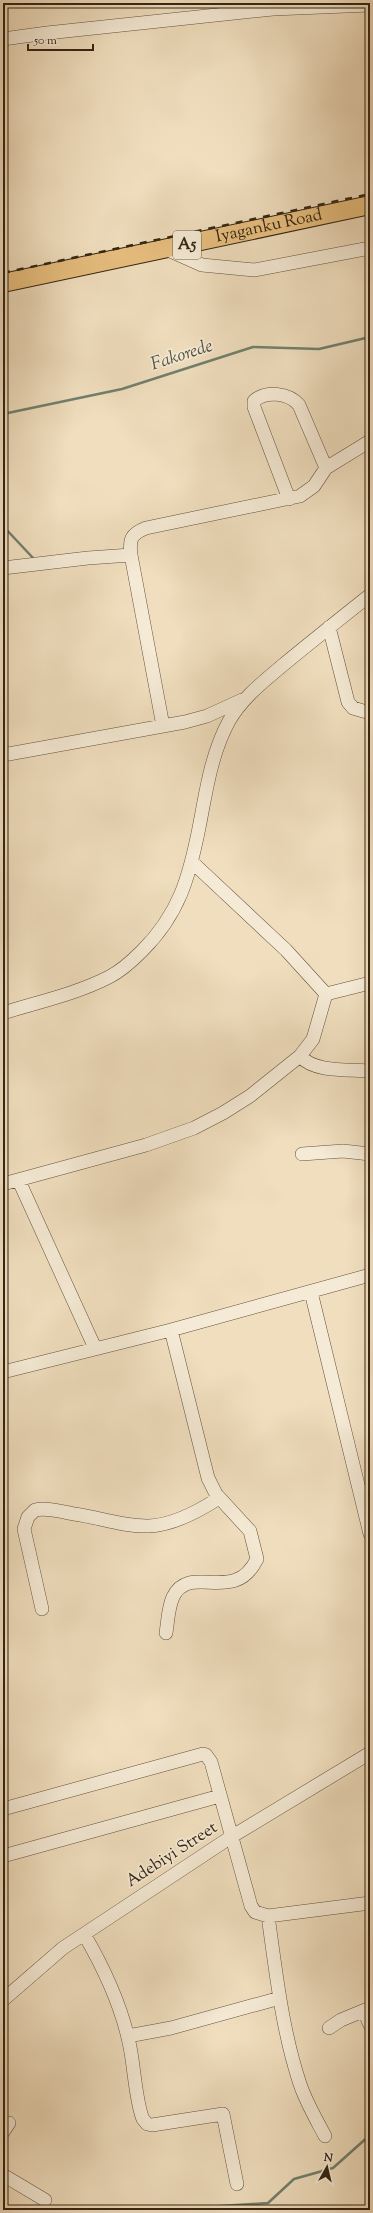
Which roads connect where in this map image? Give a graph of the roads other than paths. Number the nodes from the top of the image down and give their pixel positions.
1 (370, 5) edge
2 (272, 6) edge
3 (3, 39) edge
4 (370, 204) edge
5 (370, 248) edge
6 (166, 250) junction
7 (3, 283) edge
8 (370, 441) edge
9 (326, 468) junction
10 (289, 500) junction
11 (131, 555) junction
12 (3, 568) edge
13 (370, 595) edge
14 (329, 627) junction
15 (244, 700) junction
16 (370, 713) edge
17 (162, 726) junction
18 (3, 755) edge
19 (192, 862) junction
20 (370, 983) edge
21 (326, 994) junction
22 (3, 1013) edge
23 (300, 1056) junction
24 (370, 1071) edge
25 (302, 1154) dead end
26 (370, 1154) edge
27 (19, 1181) junction
28 (3, 1184) edge
29 (370, 1275) edge
30 (311, 1292) junction
31 (171, 1330) junction
32 (95, 1348) junction
33 (3, 1372) edge
34 (219, 1498) junction
35 (370, 1534) edge
36 (42, 1609) dead end
37 (166, 1633) dead end
38 (370, 1753) edge
39 (220, 1796) junction
40 (3, 1809) edge
41 (231, 1837) junction
42 (3, 1856) edge
43 (370, 1903) edge
44 (268, 1916) junction
45 (84, 1934) junction
46 (280, 1998) junction
47 (3, 2000) edge
48 (367, 2009) edge
49 (370, 2025) edge
50 (329, 2028) dead end
51 (128, 2036) junction
52 (325, 2136) dead end
53 (3, 2174) edge
54 (237, 2184) dead end
55 (44, 2200) dead end

1 - 2 street
2 - 3 street
4 - 6 highway, Iyaganku Road / A5
5 - 6 street
6 - 7 highway, Iyaganku Road / A5
8 - 9 street
9 - 10 street
9 - 10 street
10 - 11 street
11 - 12 street
11 - 17 street
13 - 14 street
14 - 15 street
14 - 16 street
15 - 17 street
15 - 19 street
17 - 18 street
19 - 21 street
19 - 22 street
20 - 21 street
21 - 23 street
23 - 24 street
23 - 27 street
25 - 26 street
27 - 28 street
27 - 32 street
29 - 30 street
30 - 31 street
30 - 35 street
31 - 32 street
31 - 34 street
32 - 33 street
34 - 36 street
34 - 37 street
38 - 41 street, Adebiyi Street
39 - 40 street
39 - 41 street
39 - 42 street
41 - 44 street
41 - 45 street, Adebiyi Street
43 - 44 street
44 - 46 street
45 - 47 street, Adebiyi Street
45 - 51 street
46 - 51 street
46 - 52 street
48 - 49 street
48 - 50 street
51 - 54 street
53 - 55 street

